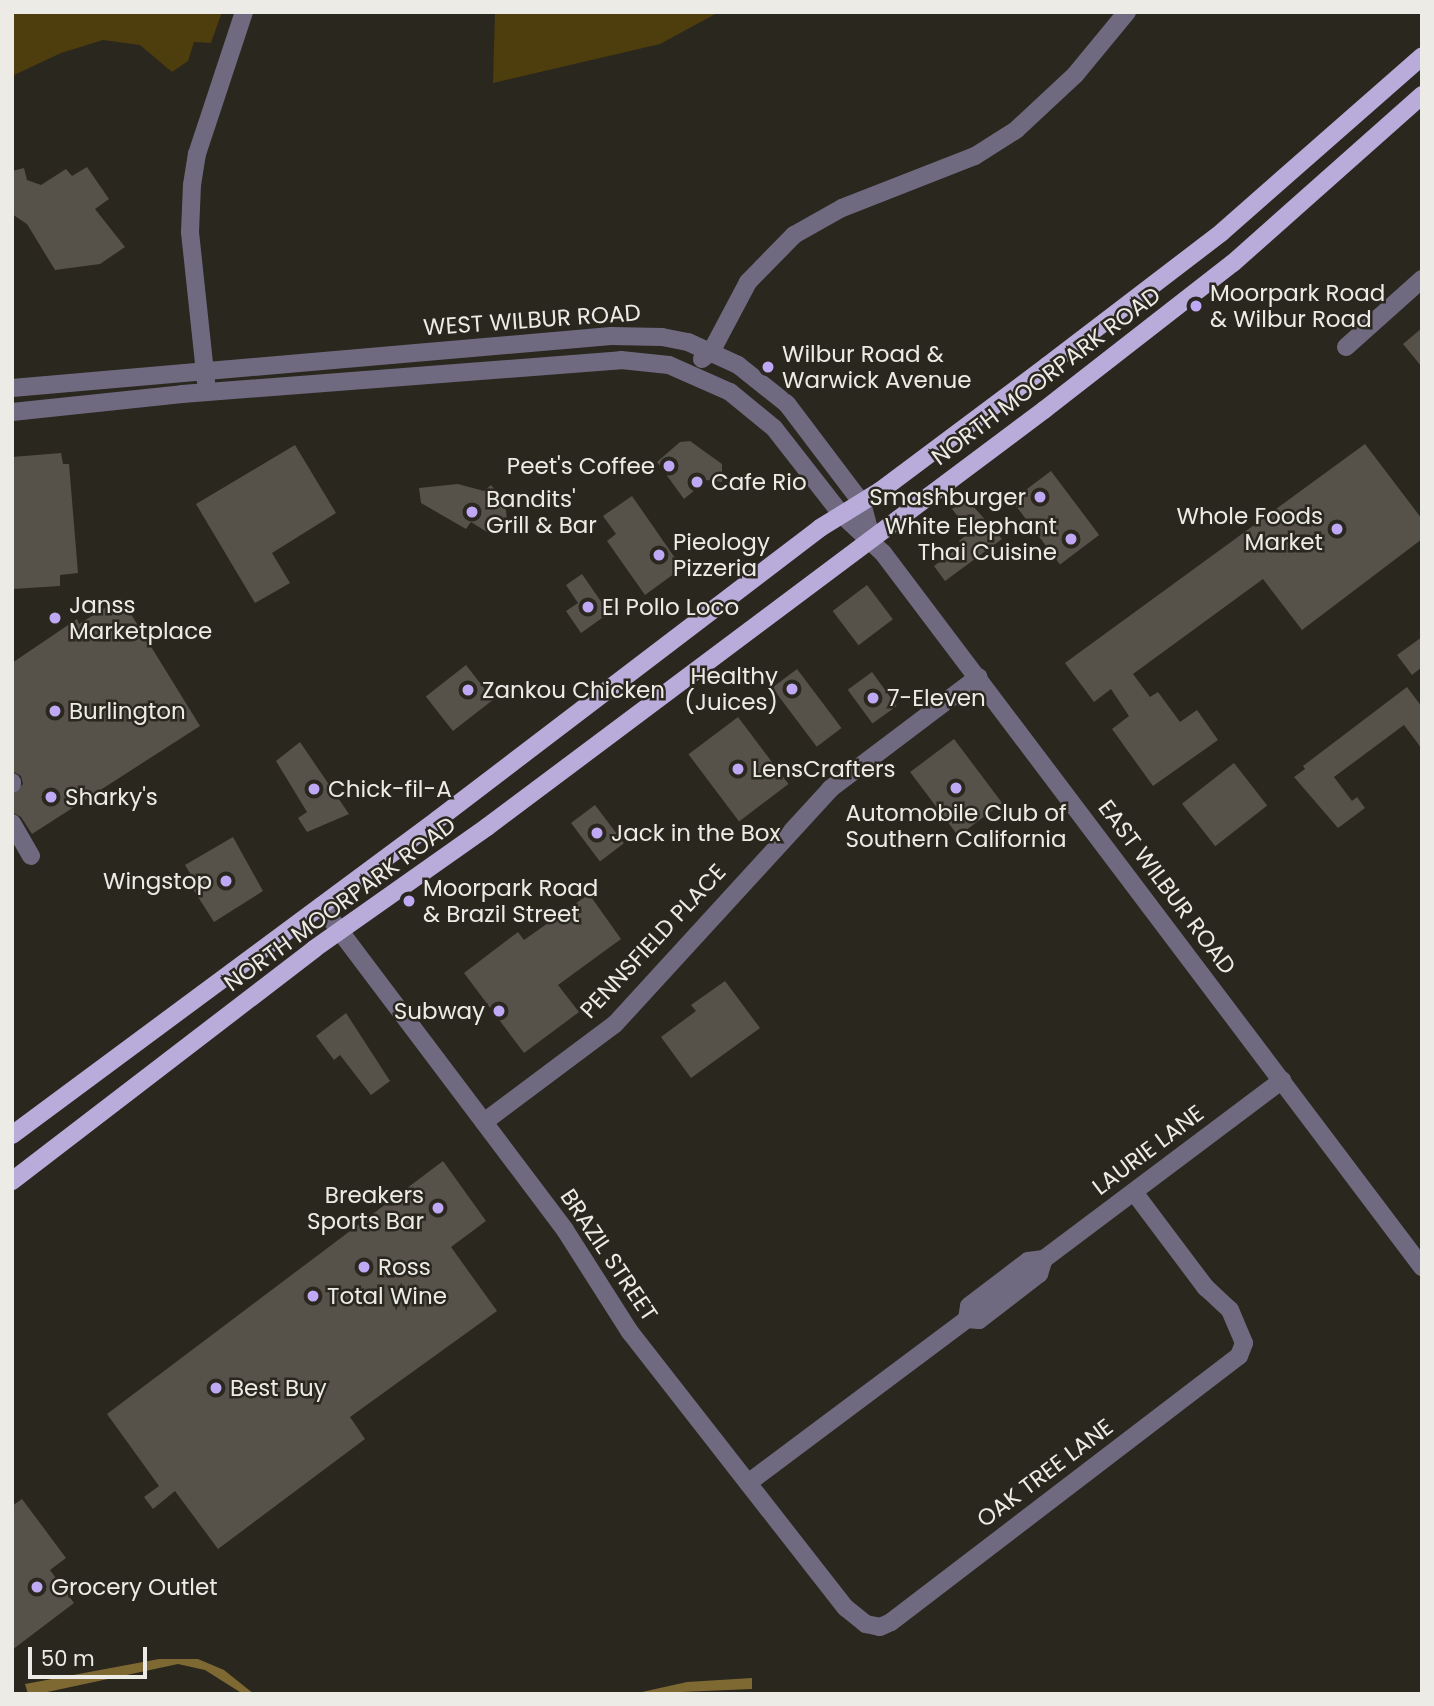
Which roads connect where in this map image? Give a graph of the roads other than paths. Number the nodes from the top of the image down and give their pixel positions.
1 (244, 12) edge
2 (1127, 12) edge
3 (1422, 56) edge
4 (1422, 95) edge
5 (1422, 279) edge
6 (1346, 347) dead end
7 (711, 352) junction
8 (641, 360) junction
9 (205, 371) junction
10 (12, 388) edge
11 (207, 393) junction
12 (12, 412) edge
13 (862, 503) junction
14 (842, 515) junction
15 (871, 537) junction
16 (978, 677) junction
17 (12, 823) edge
18 (32, 856) dead end
19 (321, 906) junction
20 (340, 932) junction
21 (1282, 1080) junction
22 (484, 1122) junction
23 (12, 1135) edge
24 (12, 1181) edge
25 (1134, 1192) junction
26 (1422, 1267) edge
27 (748, 1483) junction
28 (866, 1624) joint

1 - 9 street
2 - 7 street
3 - 13 main road, NORTH MOORPARK ROAD
4 - 15 main road, NORTH MOORPARK ROAD
5 - 6 street
7 - 8 street
7 - 9 street, WEST WILBUR ROAD
7 - 13 street, WEST WILBUR ROAD
8 - 11 street, WEST WILBUR ROAD
8 - 14 street, WEST WILBUR ROAD
9 - 10 street, WEST WILBUR ROAD
9 - 11 street
11 - 12 street, WEST WILBUR ROAD
13 - 14 main road, NORTH MOORPARK ROAD
13 - 15 street, WEST WILBUR ROAD
14 - 15 street, WEST WILBUR ROAD
14 - 19 main road, NORTH MOORPARK ROAD
15 - 16 street, EAST WILBUR ROAD
15 - 20 main road, NORTH MOORPARK ROAD
16 - 21 street, EAST WILBUR ROAD
16 - 22 street, PENNSFIELD PLACE
17 - 18 street
19 - 20 street, BRAZIL STREET
19 - 23 main road, NORTH MOORPARK ROAD
20 - 22 street, BRAZIL STREET
20 - 24 main road, NORTH MOORPARK ROAD
21 - 25 street, LAURIE LANE
21 - 26 street, EAST WILBUR ROAD
22 - 27 street, BRAZIL STREET
25 - 27 street, LAURIE LANE
25 - 28 street, OAK TREE LANE
27 - 28 street, BRAZIL STREET

